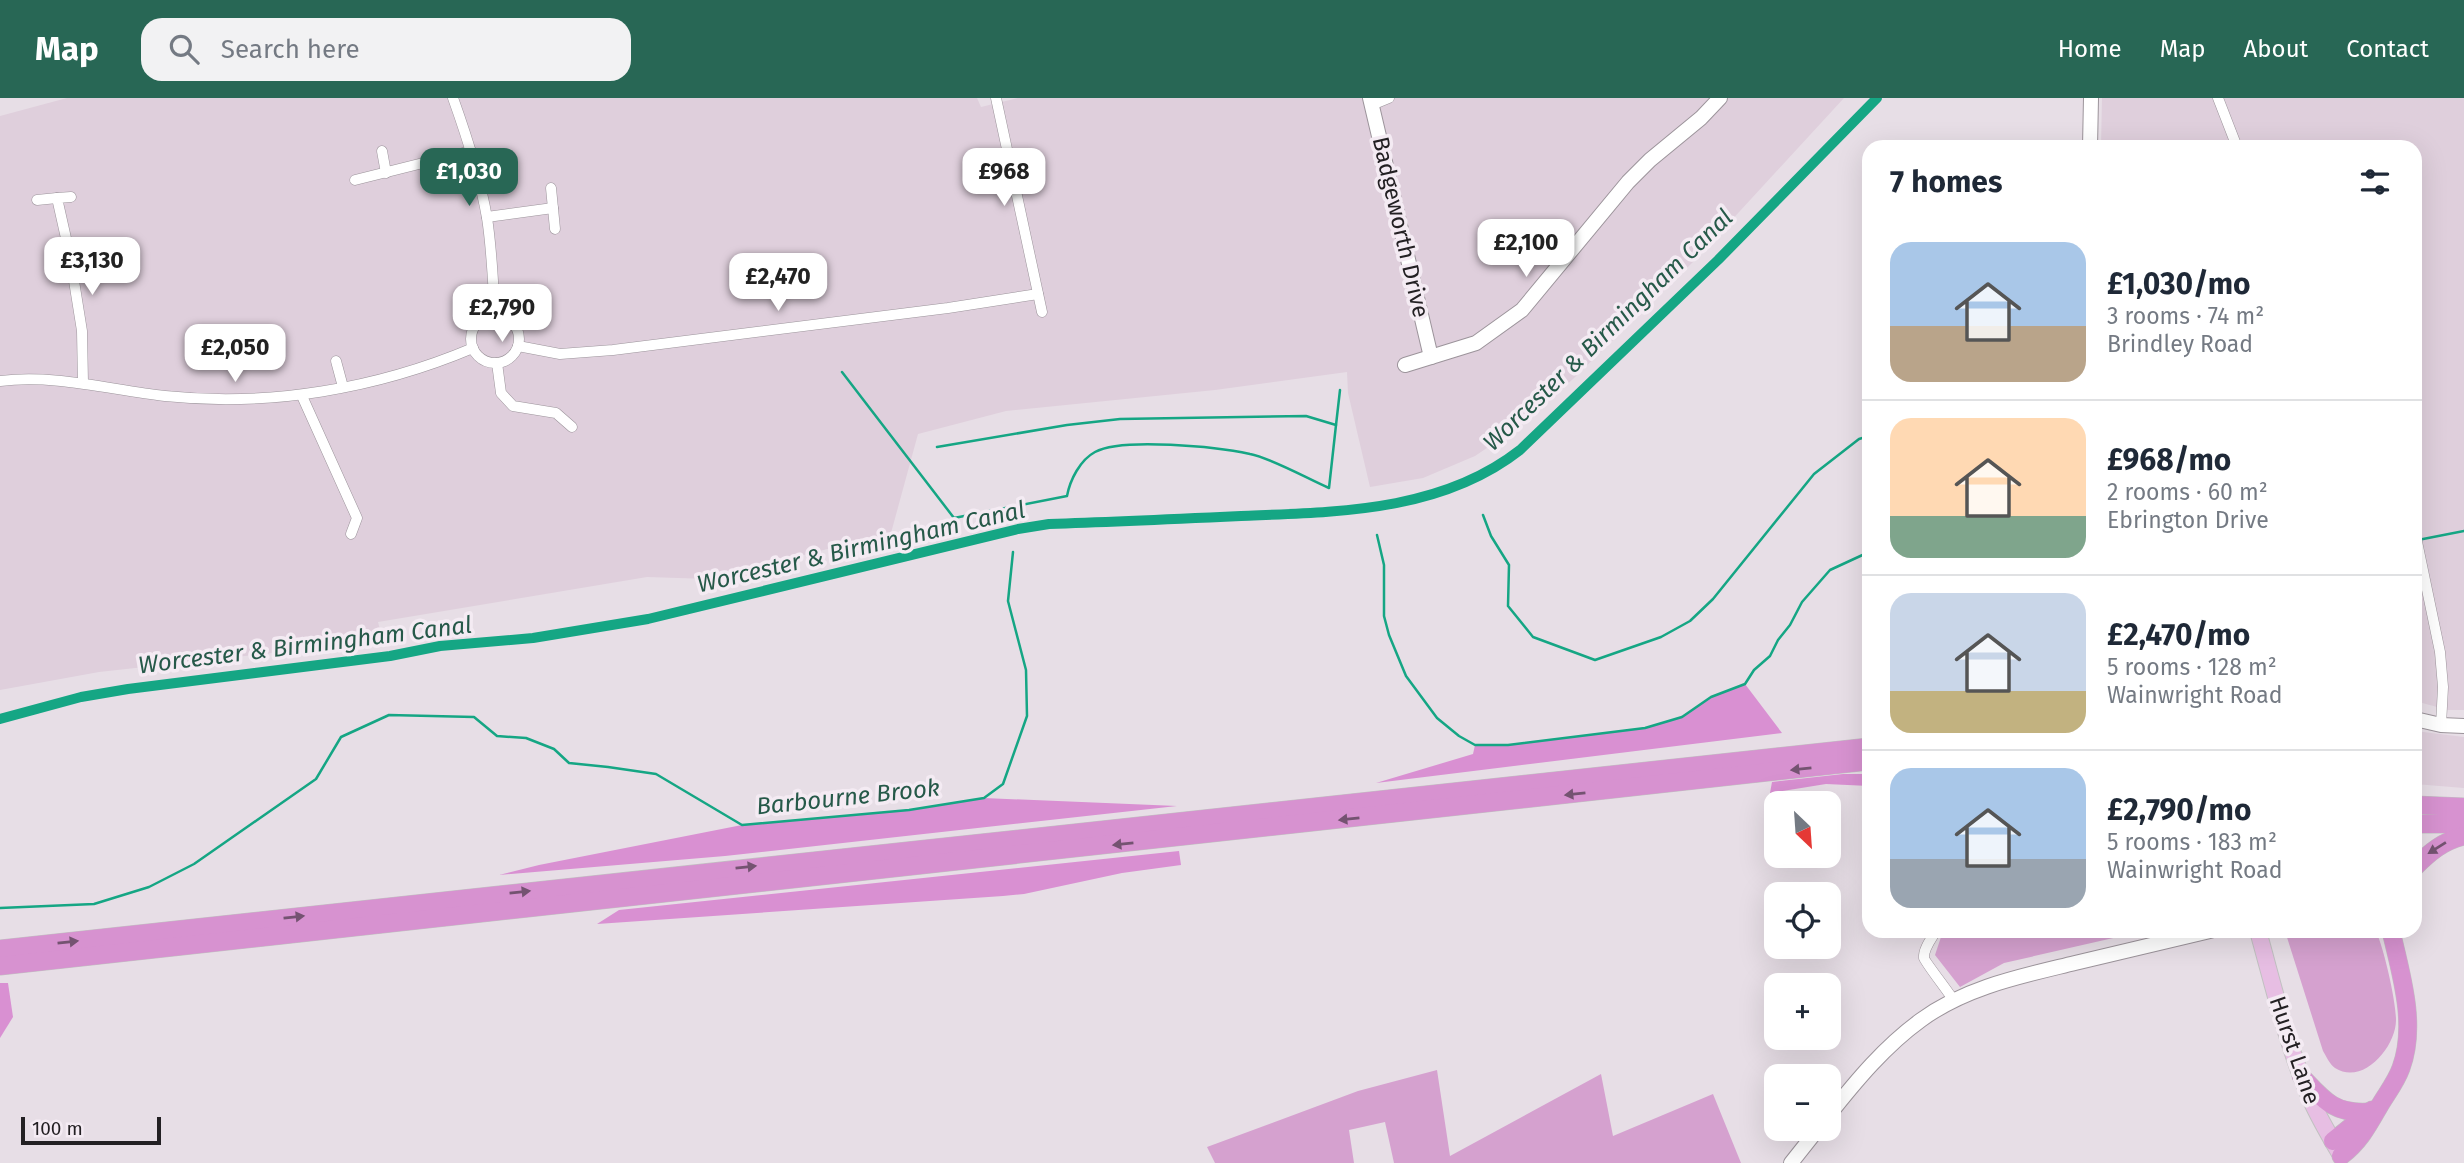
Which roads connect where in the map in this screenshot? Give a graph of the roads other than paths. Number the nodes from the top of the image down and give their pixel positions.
1 (453, 98) edge
2 (996, 98) edge
3 (1389, 98) edge
4 (1720, 98) edge
5 (2091, 98) edge
6 (2218, 98) edge
7 (1371, 101) edge
8 (2090, 140) edge
9 (2235, 140) edge
10 (382, 151) dead end
11 (471, 151) junction
12 (386, 173) junction
13 (355, 180) dead end
14 (551, 188) dead end
15 (71, 197) dead end
16 (57, 198) junction
17 (37, 200) dead end
18 (553, 208) junction
19 (487, 217) junction
20 (555, 229) dead end
21 (1038, 294) junction
22 (1042, 312) dead end
23 (495, 316) junction
24 (518, 346) junction
25 (473, 348) junction
26 (1432, 357) junction
27 (337, 361) dead end
28 (497, 363) junction
29 (1405, 365) dead end
30 (0, 381) edge
31 (83, 383) junction
32 (343, 387) junction
33 (302, 396) junction
34 (572, 427) dead end
35 (351, 534) dead end
36 (2422, 573) edge
37 (2422, 721) edge
38 (2441, 725) junction
39 (2464, 726) edge
40 (1862, 741) edge
41 (1862, 747) edge
42 (1836, 749) junction
43 (1862, 762) edge
44 (2422, 805) edge
45 (2464, 807) edge
46 (2422, 824) edge
47 (2464, 824) edge
48 (2464, 836) edge
49 (2422, 860) edge
50 (1932, 938) edge
51 (2180, 938) edge
52 (2260, 938) edge
53 (2392, 938) edge
54 (0, 949) edge
55 (0, 966) edge
56 (1954, 1001) junction
57 (2301, 1076) junction
58 (1841, 1100) edge
59 (2373, 1110) junction
60 (1808, 1141) edge
61 (2340, 1153) edge
62 (1791, 1163) edge

1 - 11 street
2 - 21 street
3 - 7 street
4 - 26 street
5 - 8 street
6 - 9 street
7 - 26 street, Badgeworth Drive
10 - 12 street
11 - 12 street
11 - 19 street
12 - 13 street
14 - 18 street
15 - 16 street
16 - 17 street
16 - 31 street
18 - 19 street
18 - 20 street
19 - 23 street
21 - 22 street
21 - 24 street
23 - 24 street
23 - 25 street
24 - 28 street
25 - 28 street
25 - 32 street
26 - 29 street
27 - 32 street
28 - 34 street
30 - 31 street
31 - 33 street
32 - 33 street
33 - 35 street
36 - 38 street
37 - 38 street
38 - 39 street
40 - 42 highway
41 - 42 highway
54 -> 42 highway
43 -> 55 highway
44 - 45 highway
46 - 47 highway
48 -> 49 highway
50 - 56 street
51 - 56 street
52 - 57 main road, Hurst Lane
53 - 59 highway
56 - 58 street
57 - 59 highway
57 - 61 main road, Hurst Lane
59 - 61 highway
60 - 62 street

